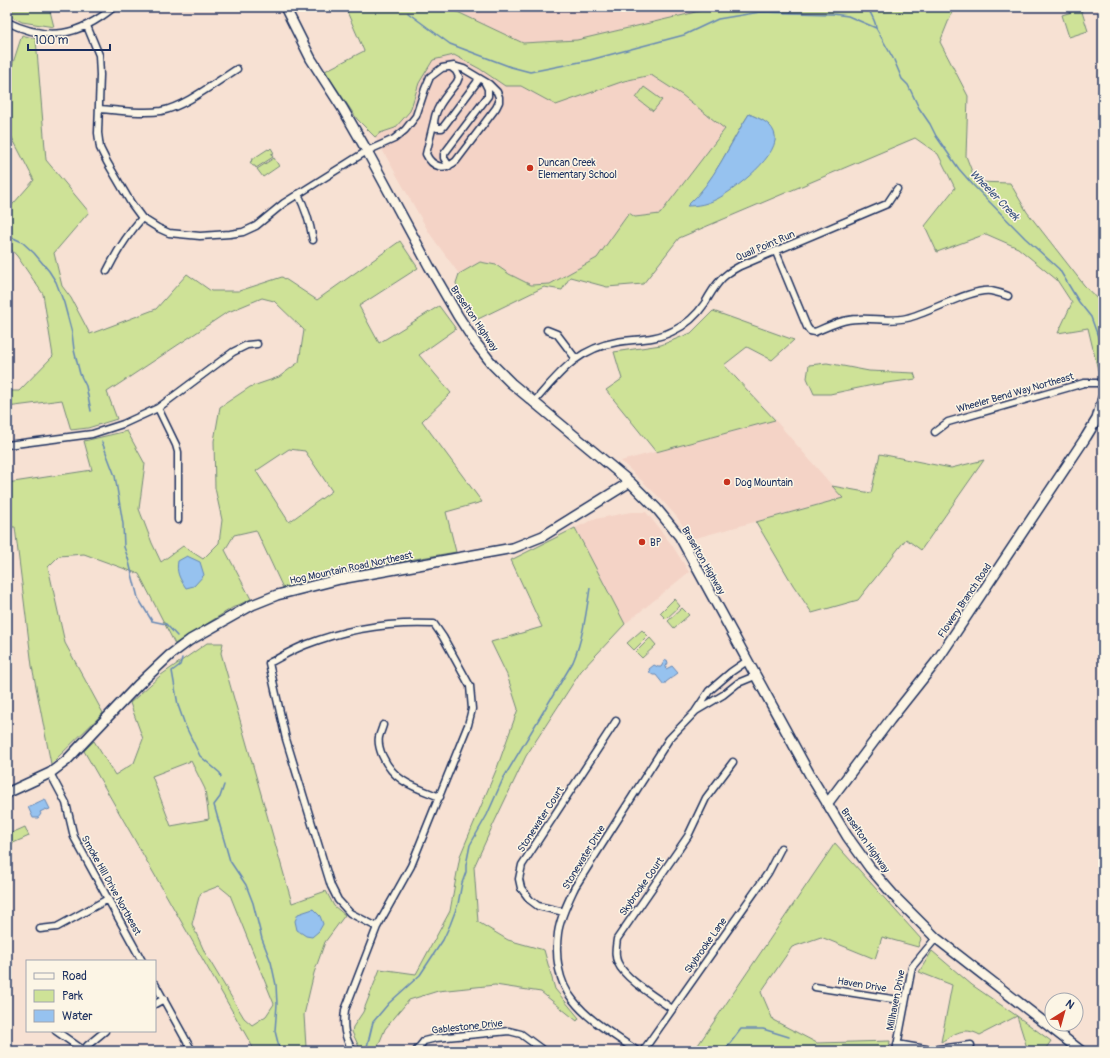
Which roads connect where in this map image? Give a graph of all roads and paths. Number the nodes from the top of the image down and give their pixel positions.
1 (114, 7) edge
2 (285, 7) edge
3 (7, 22) edge
4 (87, 26) junction
5 (451, 66) junction
6 (237, 69) dead end
7 (484, 82) junction
8 (99, 109) junction
9 (434, 121) junction
10 (367, 150) junction
11 (449, 166) junction
12 (897, 189) dead end
13 (298, 194) junction
14 (142, 218) junction
15 (313, 240) dead end
16 (776, 252) junction
17 (107, 271) dead end
18 (1008, 296) dead end
19 (547, 330) dead end
20 (258, 344) dead end
21 (576, 359) junction
22 (1103, 383) edge
23 (1103, 398) edge
24 (533, 403) junction
25 (158, 408) junction
26 (935, 432) dead end
27 (7, 444) edge
28 (630, 482) junction
29 (178, 520) dead end
30 (747, 661) junction
31 (755, 676) junction
32 (695, 712) junction
33 (616, 720) dead end
34 (383, 725) dead end
35 (733, 762) dead end
36 (50, 773) junction
37 (7, 793) edge
38 (440, 797) junction
39 (828, 804) junction
40 (781, 848) dead end
41 (108, 899) junction
42 (564, 912) junction
43 (377, 926) junction
44 (40, 929) dead end
45 (936, 938) junction
46 (141, 960) edge
47 (156, 986) edge
48 (815, 987) dead end
49 (164, 999) junction
50 (905, 1001) junction
51 (156, 1003) edge
52 (672, 1009) junction
53 (57, 1032) edge
54 (104, 1032) edge
55 (971, 1046) dead end
56 (896, 1048) edge
57 (83, 1050) edge
58 (192, 1051) edge
59 (353, 1051) edge
60 (416, 1051) edge
61 (544, 1051) edge
62 (638, 1051) edge
63 (643, 1051) edge
64 (1081, 1051) edge

1 - 4 street
2 - 10 main road, Braselton Highway
3 - 4 street
4 - 8 street
5 - 7 street
5 - 9 street
5 - 10 street
6 - 8 street
7 - 9 street
7 - 11 street
7 - 11 street
8 - 14 street
9 - 11 street
10 - 13 street
10 - 24 main road, Braselton Highway
12 - 16 street, Quail Point Run
13 - 14 street
13 - 15 street
14 - 17 street
16 - 18 street
16 - 21 street, Quail Point Run
19 - 21 street
20 - 25 street
21 - 24 street, Quail Point Run
22 - 26 street, Wheeler Bend Way Northeast
23 - 39 main road, Flowery Branch Road
24 - 28 main road, Braselton Highway
25 - 27 street
25 - 29 street
28 - 30 main road, Braselton Highway
28 - 36 main road, Hog Mountain Road Northeast
30 - 31 main road, Braselton Highway
30 - 32 street, Stonewater Drive
31 - 32 street, Stonewater Drive
31 - 39 main road, Braselton Highway
32 - 42 street, Stonewater Drive
33 - 42 street, Stonewater Court
34 - 38 street
35 - 52 street, Skybrooke Court
36 - 37 main road, Hog Mountain Road Northeast
36 - 41 street, Smoke Hill Drive Northeast
38 - 43 street
38 - 43 street
39 - 45 main road, Braselton Highway
40 - 52 street, Skybrooke Lane
41 - 44 street
41 - 46 street, Smoke Hill Drive Northeast
42 - 62 street, Stonewater Drive
43 - 59 street
45 - 50 street, Millhaven Drive
45 - 64 main road, Braselton Highway
47 - 49 street
48 - 50 street, Haven Drive
49 - 51 street
49 - 58 street
50 - 56 street, Millhaven Drive
52 - 63 street, Skybrooke Lane
53 - 57 street
54 - 57 street
55 - 56 street
60 - 61 street, Gablestone Drive

